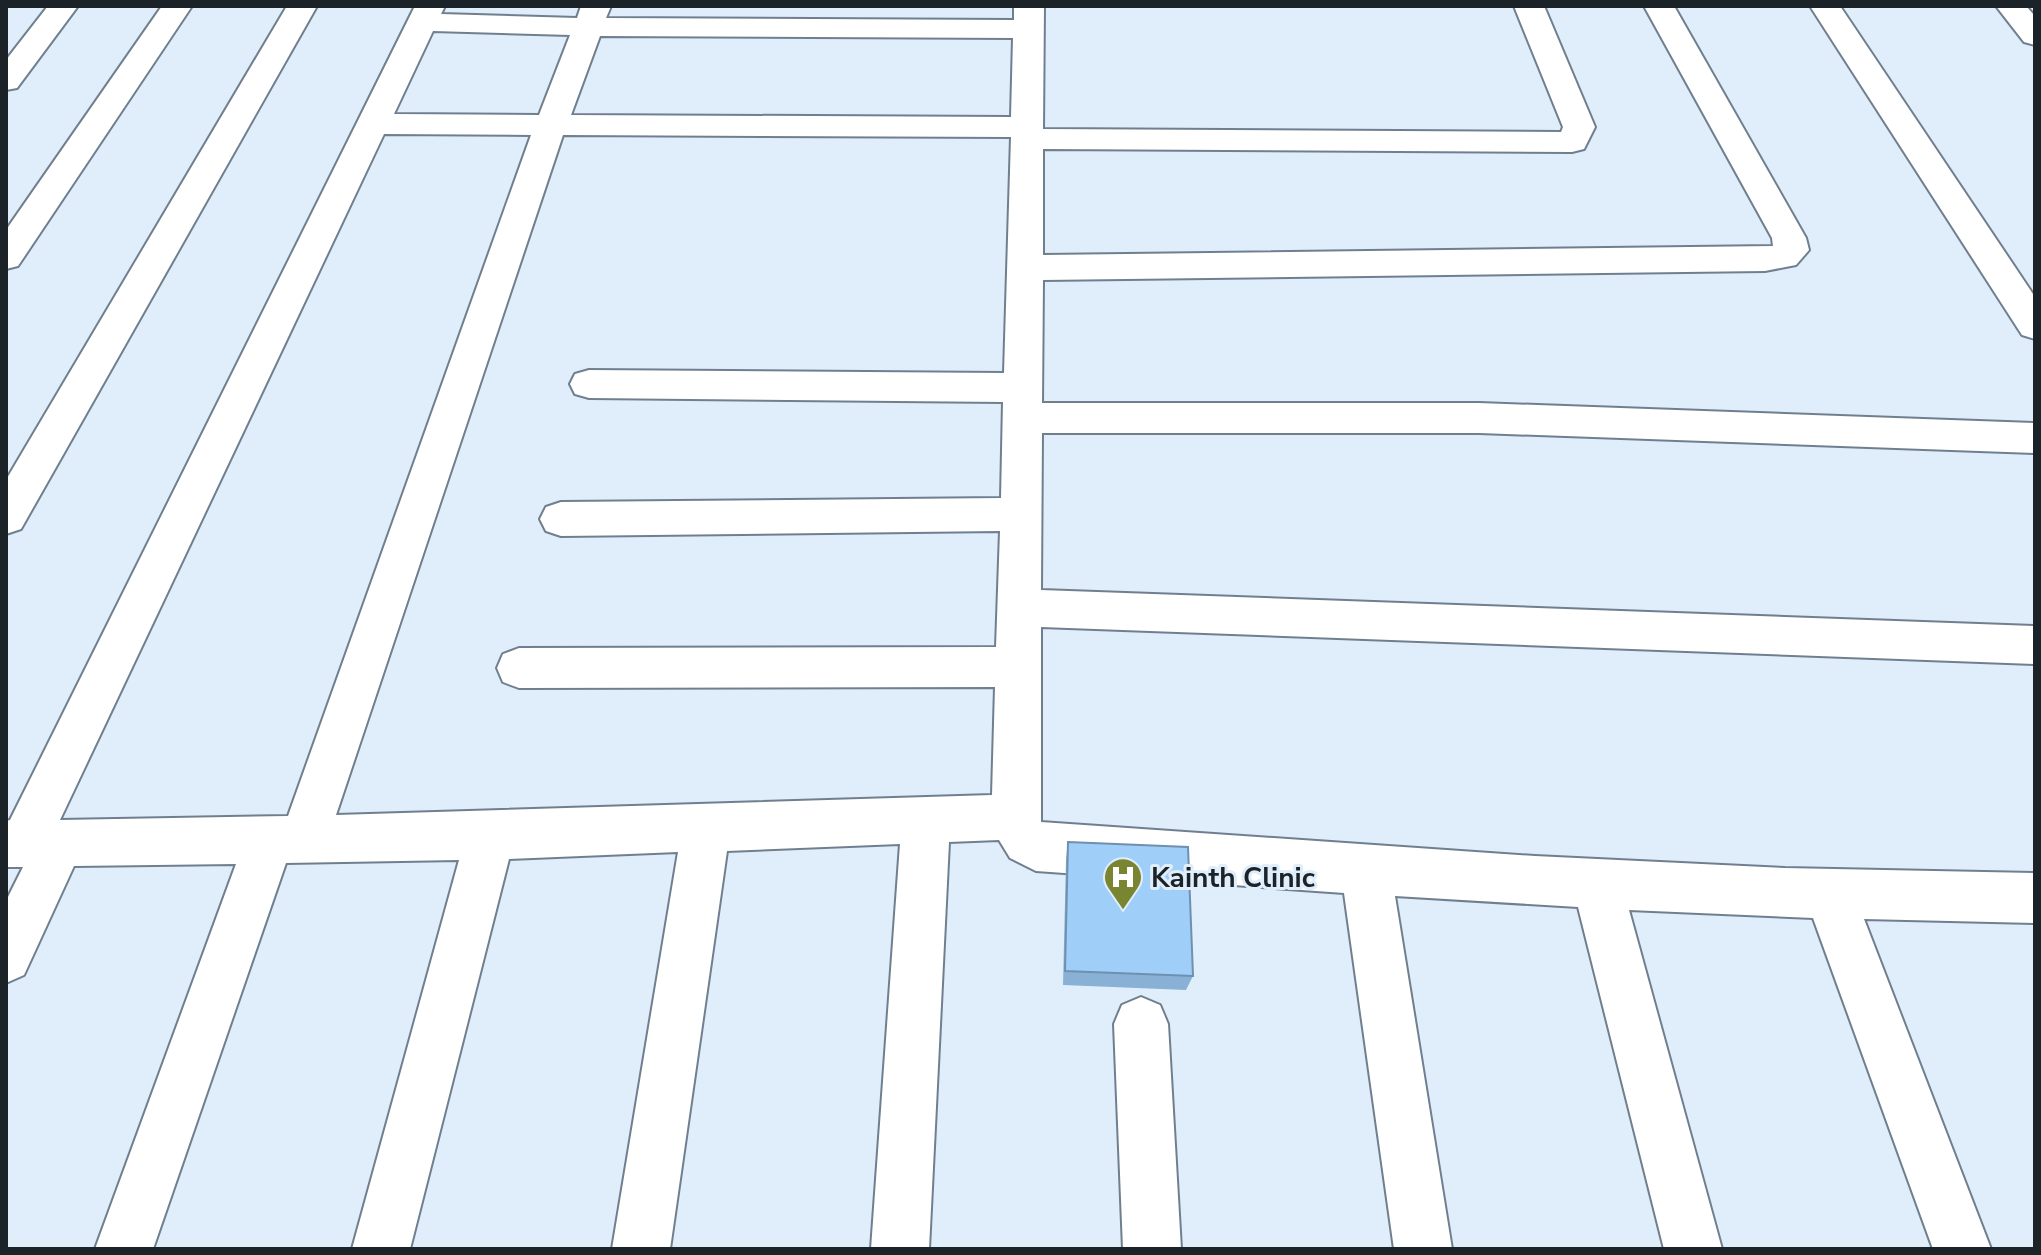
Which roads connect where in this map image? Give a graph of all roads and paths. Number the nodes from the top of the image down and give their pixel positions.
1 (63, 6) edge
2 (177, 6) edge
3 (302, 6) edge
4 (1529, 6) edge
5 (1659, 6) edge
6 (1825, 6) edge
7 (2011, 6) edge
8 (426, 14) edge
9 (593, 16) edge
10 (1029, 18) edge
11 (2035, 36) edge
12 (6, 81) edge
13 (372, 124) junction
14 (551, 124) junction
15 (1027, 133) junction
16 (6, 257) edge
17 (1025, 268) junction
18 (2035, 326) edge
19 (589, 384) dead end
20 (1023, 403) junction
21 (2035, 438) edge
22 (1020, 514) junction
23 (6, 517) edge
24 (561, 519) dead end
25 (1019, 608) junction
26 (2035, 645) edge
27 (1018, 667) junction
28 (519, 668) dead end
29 (1016, 817) junction
30 (926, 820) junction
31 (706, 828) junction
32 (490, 836) junction
33 (286, 839) junction
34 (30, 843) edge
35 (1366, 872) junction
36 (1597, 885) junction
37 (1830, 896) junction
38 (2035, 898) edge
39 (6, 957) edge
40 (1141, 1024) dead end
41 (124, 1249) edge
42 (381, 1249) edge
43 (641, 1249) edge
44 (900, 1249) edge
45 (1152, 1249) edge
46 (1423, 1249) edge
47 (1693, 1249) edge
48 (1962, 1249) edge

1 - 12 street
2 - 16 street
3 - 23 street
4 - 15 street
5 - 17 street
6 - 18 street
7 - 11 street
8 - 9 street
8 - 13 street
9 - 10 street
9 - 14 street
10 - 15 street
13 - 14 street
13 - 34 street
14 - 15 street
14 - 33 street
15 - 17 street
17 - 20 street
19 - 20 street
20 - 21 street
20 - 22 street
22 - 24 street
22 - 25 street
25 - 26 street
25 - 27 street
27 - 28 street
27 - 29 street
29 - 30 street
29 - 35 street
30 - 31 street
30 - 44 street
31 - 32 street
31 - 43 street
32 - 33 street
32 - 42 street
33 - 34 street
33 - 41 street
34 - 39 street
35 - 36 street
35 - 46 street
36 - 37 street
36 - 47 street
37 - 38 street
37 - 48 street
40 - 45 street

